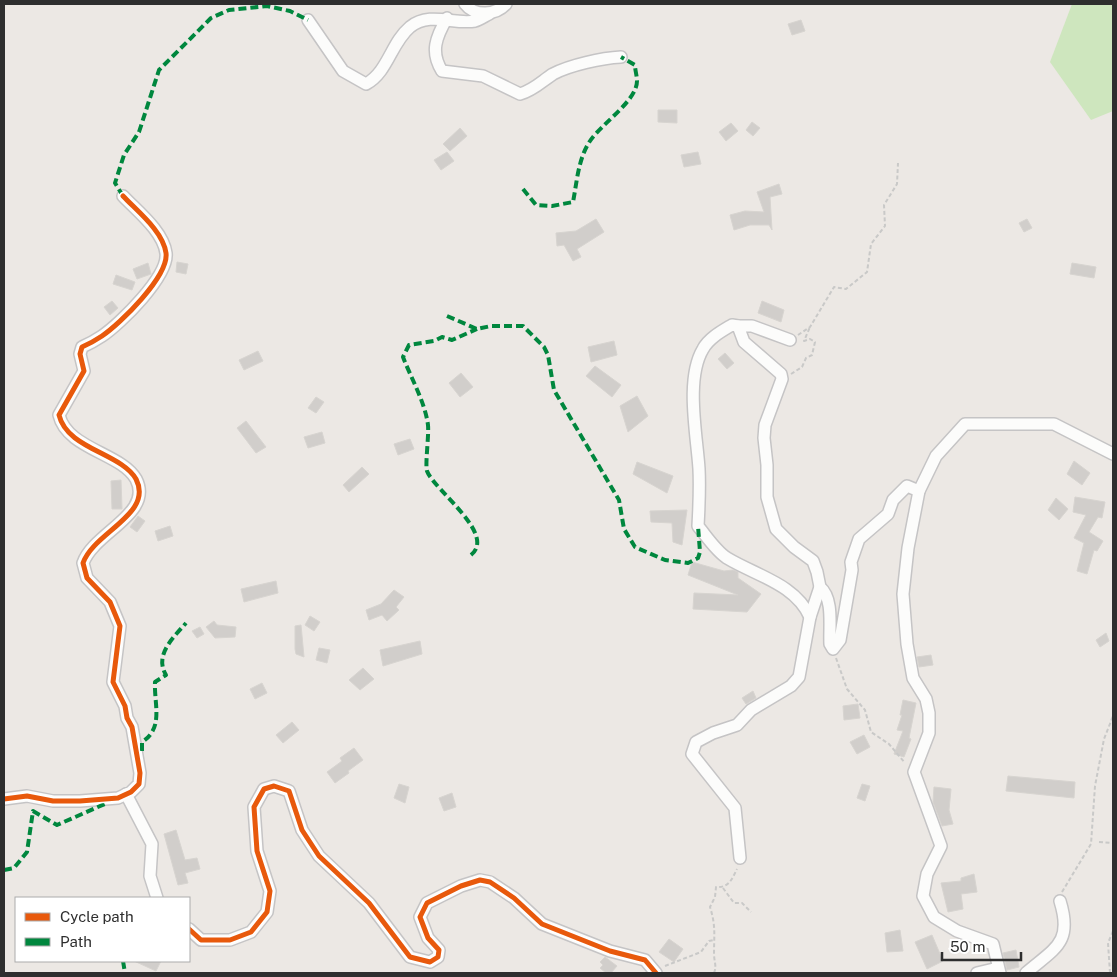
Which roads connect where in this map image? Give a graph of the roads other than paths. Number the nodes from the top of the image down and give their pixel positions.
1 (465, 4) edge
2 (506, 4) edge
3 (489, 14) junction
4 (446, 18) junction
5 (308, 20) dead end
6 (621, 57) dead end
7 (122, 196) dead end
8 (738, 326) junction
9 (790, 340) road end
10 (1113, 454) edge
11 (919, 491) junction
12 (820, 587) junction
13 (810, 617) junction
14 (126, 794) junction
15 (4, 799) edge
16 (740, 858) road end
17 (157, 897) edge
18 (1060, 901) road end
19 (190, 930) edge
20 (999, 971) edge
21 (655, 972) edge
22 (977, 973) edge
23 (1026, 973) edge

1 - 3 street
2 - 3 street
3 - 4 street
4 - 5 street
4 - 6 street
7 - 14 street
8 - 9 street
8 - 12 street
8 - 13 street
10 - 11 street
11 - 12 street
11 - 20 street
12 - 13 street
13 - 16 street
14 - 15 street
14 - 17 street
18 - 23 street
19 - 21 street
20 - 22 street

